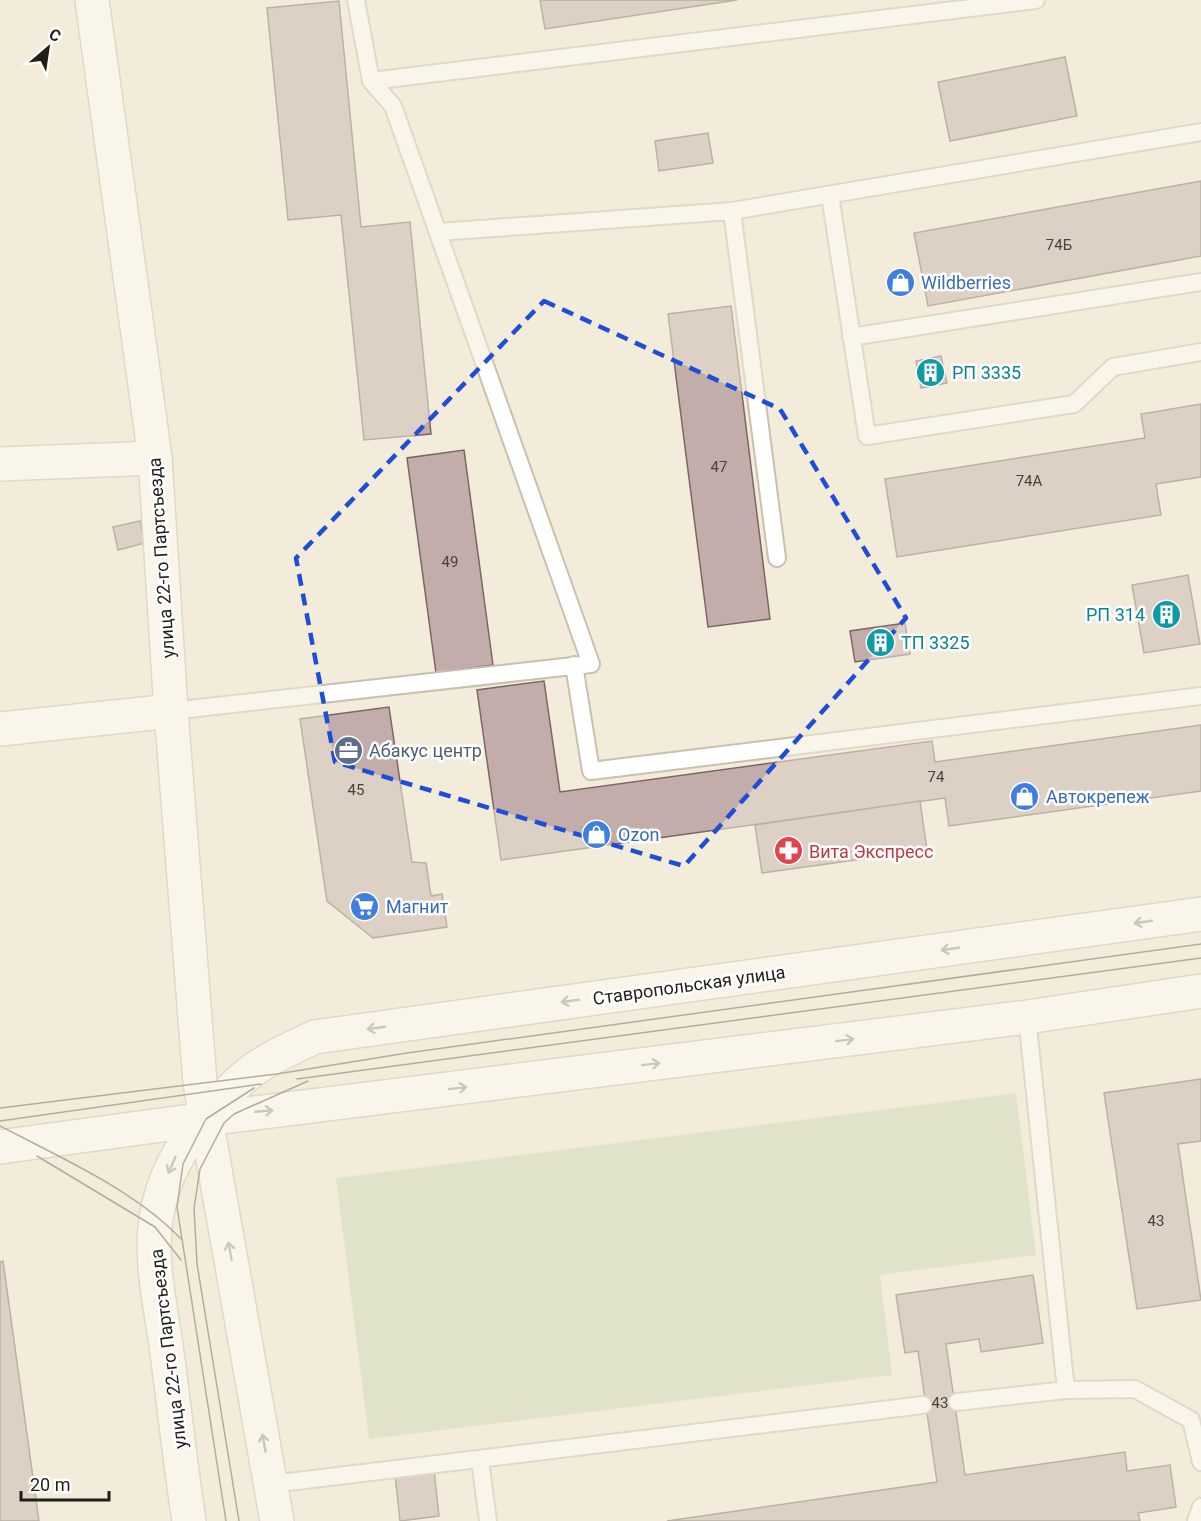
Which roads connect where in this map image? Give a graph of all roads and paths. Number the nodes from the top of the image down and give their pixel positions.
1 (92, 0) edge
2 (356, 0) edge
3 (1036, 0) edge
4 (371, 81) junction
5 (1201, 132) edge
6 (830, 195) junction
7 (732, 211) junction
8 (438, 232) junction
9 (1201, 282) edge
10 (851, 337) junction
11 (1201, 352) edge
12 (155, 458) junction
13 (0, 464) edge
14 (777, 558) dead end
15 (574, 665) junction
16 (1201, 696) edge
17 (171, 711) junction
18 (0, 729) edge
19 (1201, 914) edge
20 (1201, 991) edge
21 (1027, 1017) junction
22 (206, 1119) junction
23 (0, 1147) edge
24 (1066, 1390) junction
25 (957, 1402) dead end
26 (923, 1405) dead end
27 (480, 1460) junction
28 (1201, 1462) edge
29 (272, 1484) junction
30 (1201, 1507) edge
31 (189, 1521) edge
32 (277, 1521) edge
33 (488, 1521) edge
34 (1196, 1521) edge

1 - 12 street, улица 22-го Партсъезда
2 - 4 lane
3 - 4 lane
4 - 8 lane
5 - 6 lane
6 - 7 lane
6 - 10 lane
7 - 8 lane
7 - 14 lane
8 - 15 lane
9 - 10 lane
10 - 11 lane
12 - 13 street
12 - 17 street, улица 22-го Партсъезда
15 - 16 lane
15 - 17 lane
17 - 18 street
17 - 22 street, улица 22-го Партсъезда
19 -> 22 street, Ставропольская улица
20 - 21 street
22 -> 21 street
21 - 24 lane
22 - 23 street
29 -> 22 street, улица 22-го Партсъезда
22 -> 31 street, улица 22-го Партсъезда
24 - 25 lane
24 - 28 lane
26 - 27 lane
27 - 29 lane
27 - 33 lane
29 - 32 street, улица 22-го Партсъезда
30 - 34 lane

